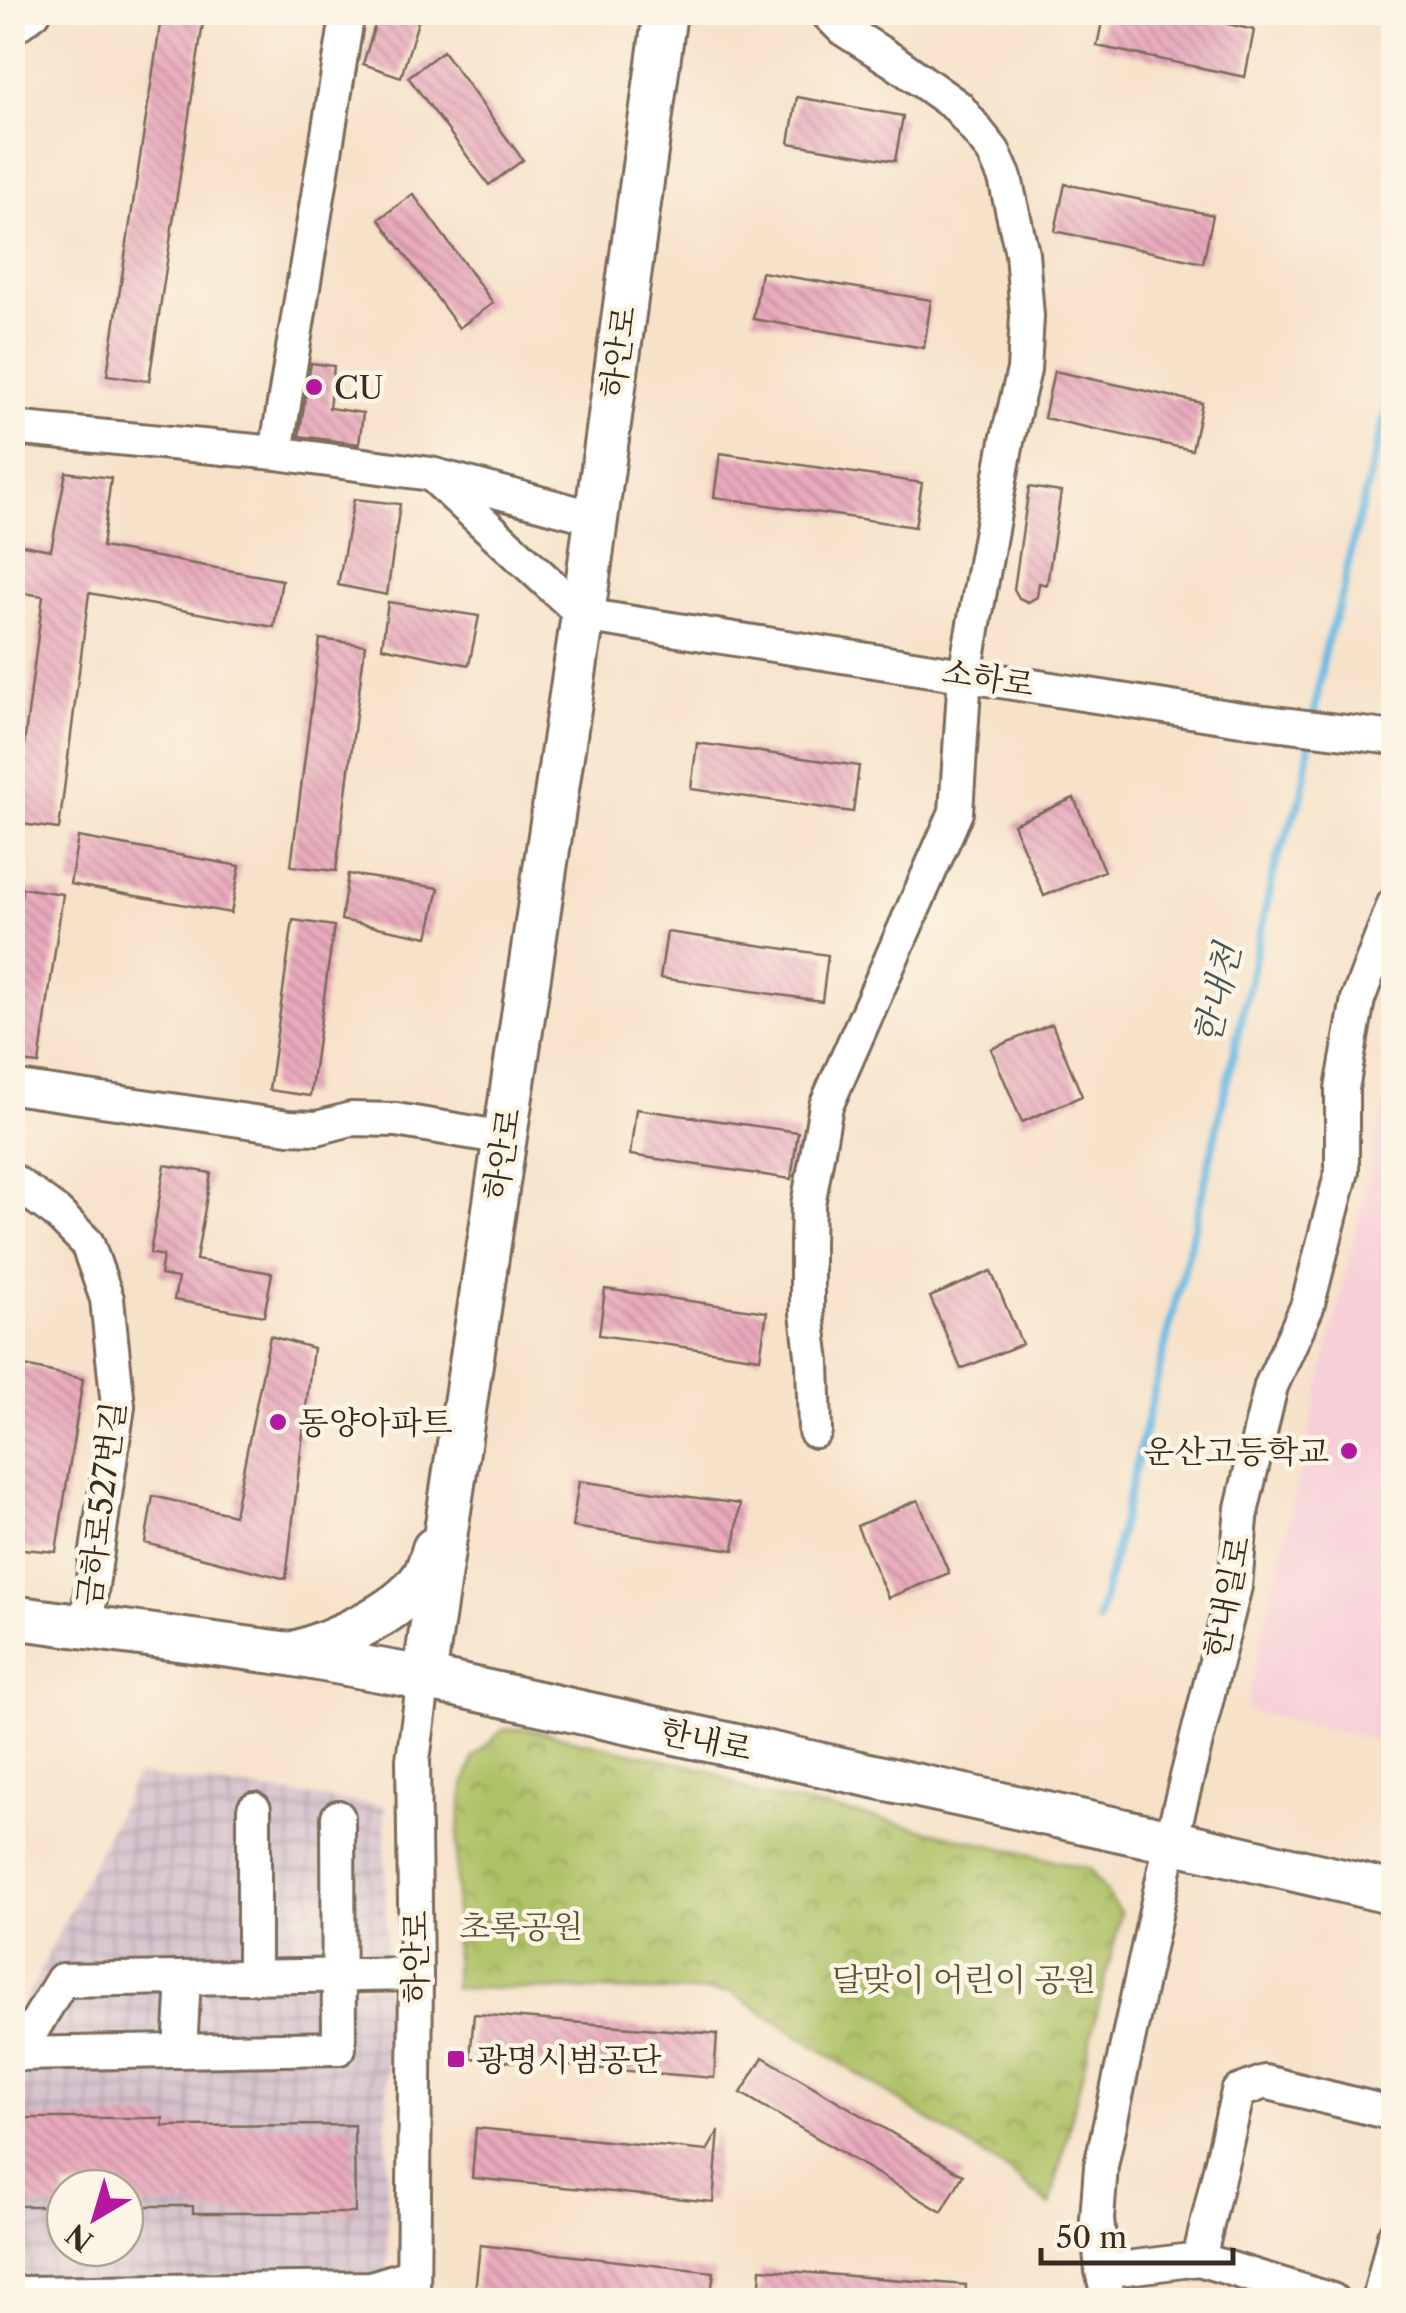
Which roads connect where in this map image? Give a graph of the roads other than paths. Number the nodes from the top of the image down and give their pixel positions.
1 (34, 12) edge
2 (348, 12) edge
3 (666, 12) edge
4 (826, 12) edge
5 (12, 28) edge
6 (12, 428) edge
7 (276, 453) junction
8 (431, 474) junction
9 (596, 518) junction
10 (583, 615) junction
11 (965, 674) junction
12 (1383, 738) edge
13 (1394, 904) edge
14 (12, 1088) edge
15 (505, 1138) junction
16 (12, 1180) edge
17 (815, 1431) dead end
18 (447, 1516) junction
19 (12, 1617) edge
20 (86, 1627) junction
21 (290, 1654) junction
22 (424, 1678) junction
23 (254, 1810) dead end
24 (338, 1816) dead end
25 (1171, 1841) junction
26 (1394, 1893) edge
27 (416, 1974) junction
28 (339, 1976) junction
29 (254, 1977) junction
30 (184, 1978) junction
31 (180, 2051) junction
32 (1394, 2114) edge
33 (1394, 2236) edge
34 (1199, 2259) junction
35 (1106, 2286) edge
36 (413, 2288) edge
37 (346, 2294) edge
38 (165, 2296) edge
39 (12, 2298) edge
40 (1332, 2300) edge
41 (1379, 2300) edge

1 - 5 street
2 - 7 street
3 - 9 main road, 하안로
4 - 11 street
6 - 7 street
7 - 8 street
8 - 9 street
8 - 10 street
9 - 10 main road, 하안로
10 - 11 street, 소하로
10 - 15 main road, 하안로
11 - 12 street, 소하로
11 - 17 street
13 - 25 street, 한내일로
14 - 15 street
15 - 18 main road, 하안로
16 - 20 street, 금하로527번길
18 - 21 main road
18 - 22 main road, 하안로
19 - 20 main road, 한내로
20 - 21 main road, 한내로
21 - 22 main road, 한내로
22 - 25 main road, 한내로
22 - 27 street, 하안로
23 - 29 street
24 - 28 street
25 - 26 main road, 한내로
25 - 35 street, 한내일로
27 - 28 street
27 - 36 street, 하안로
28 - 29 street
28 - 31 street
29 - 30 street
30 - 31 street
30 - 31 street
32 - 34 street
33 - 41 street
34 - 35 street
34 - 40 street
36 - 37 street
37 - 38 street
38 - 39 street

